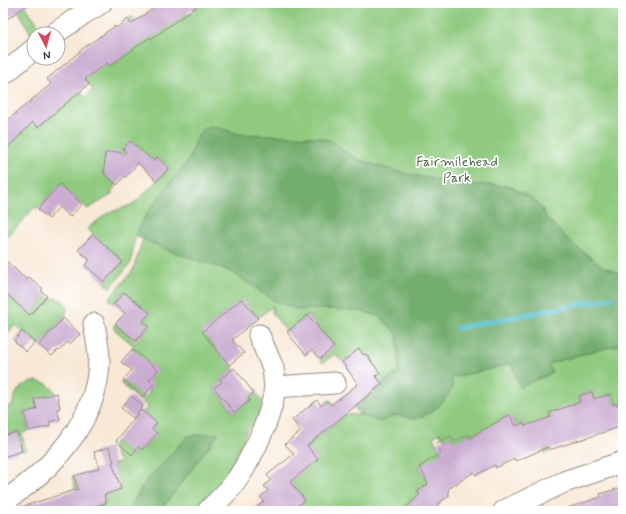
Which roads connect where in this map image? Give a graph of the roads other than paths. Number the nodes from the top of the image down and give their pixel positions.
1 (101, 3) edge
2 (80, 8) edge
3 (62, 26) edge
4 (26, 56) edge
5 (3, 75) edge
6 (94, 324) dead end
7 (259, 335) dead end
8 (335, 383) dead end
9 (275, 387) junction
10 (623, 462) edge
11 (3, 502) edge
12 (208, 511) edge
13 (504, 511) edge

1 - 2 street
2 - 3 street
4 - 5 street
6 - 11 street
7 - 9 street
8 - 9 street
9 - 12 street
10 - 13 street

